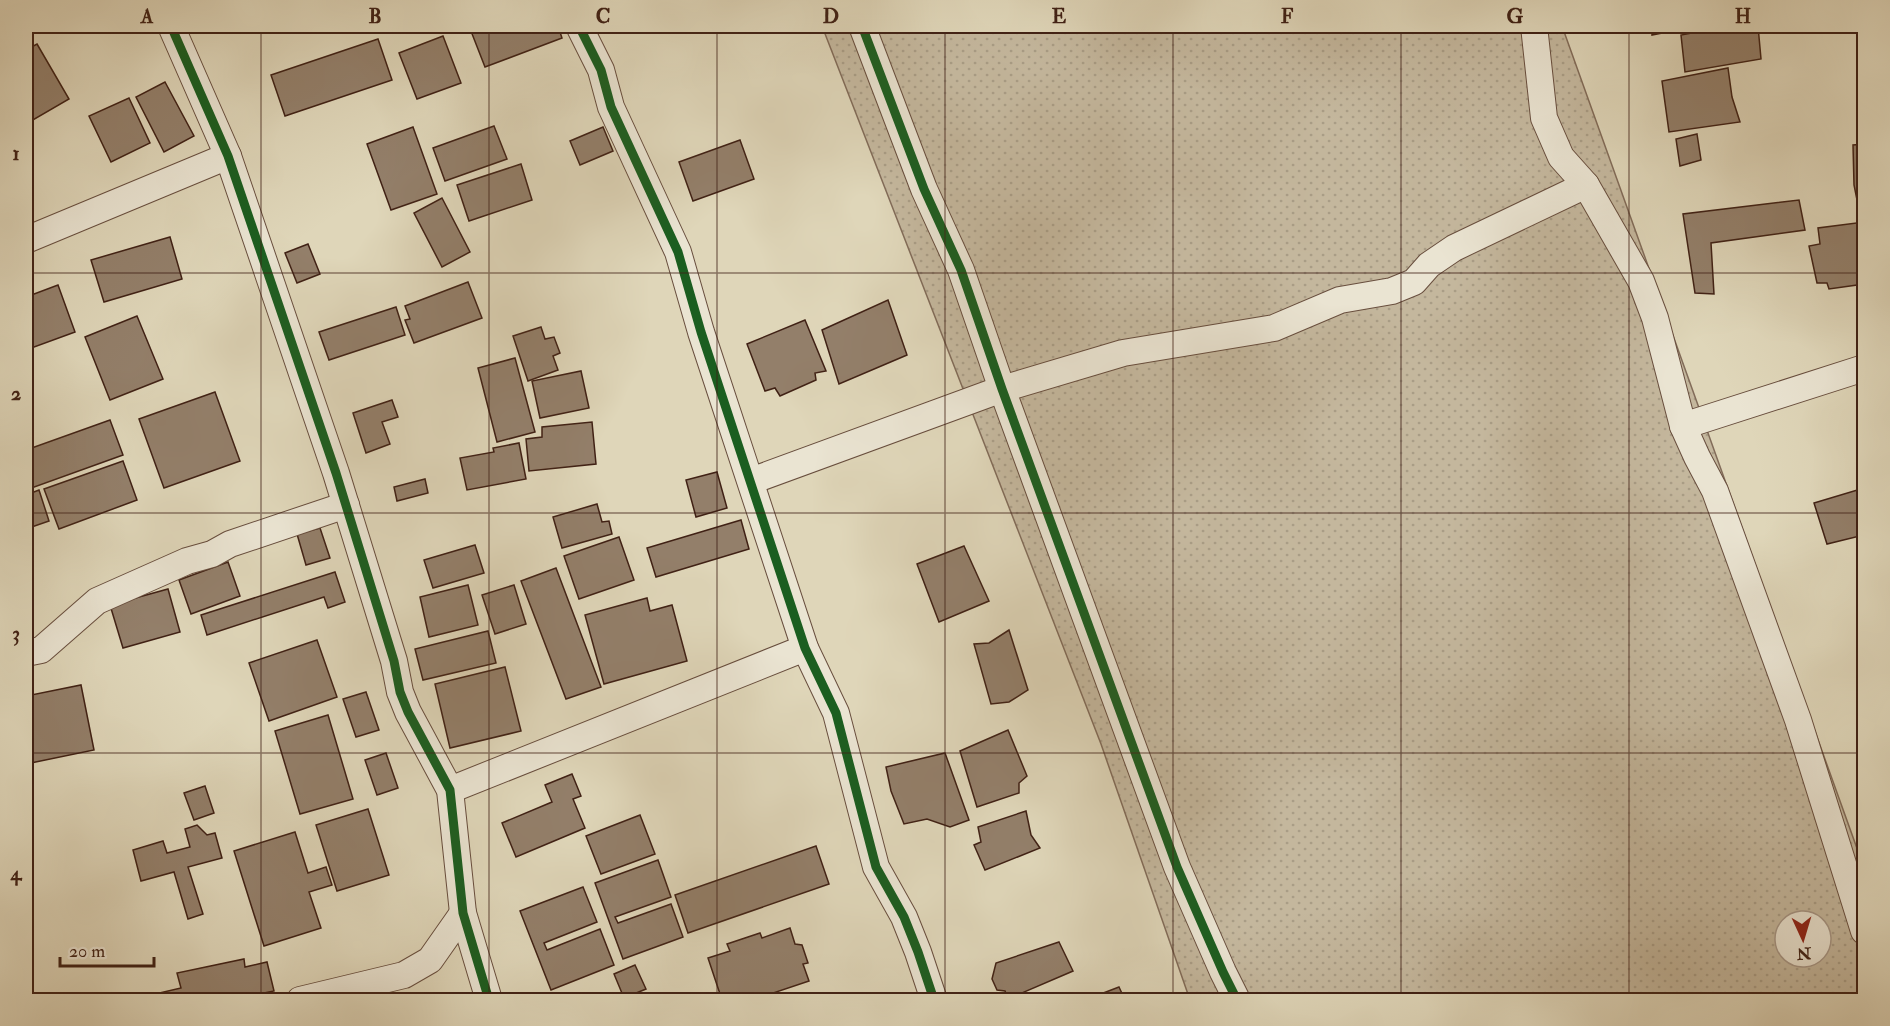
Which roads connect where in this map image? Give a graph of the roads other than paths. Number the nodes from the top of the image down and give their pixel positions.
1 (171, 26) edge
2 (579, 26) edge
3 (862, 26) edge
4 (1534, 26) edge
5 (228, 156) junction
6 (1586, 185) junction
7 (26, 240) edge
8 (1864, 368) edge
9 (1002, 389) junction
10 (1683, 426) junction
11 (751, 481) junction
12 (346, 505) junction
13 (804, 648) junction
14 (26, 653) edge
15 (450, 790) junction
16 (463, 913) junction
17 (1864, 931) edge
18 (300, 1000) edge
19 (489, 1000) edge
20 (934, 1000) edge
21 (1237, 1000) edge

1 - 5 street
2 - 11 street
3 - 9 street
4 - 6 street
5 - 7 street
5 - 12 street
6 - 9 street
6 - 10 street
8 - 10 street
9 - 11 street
9 - 21 street
10 - 17 street
11 - 13 street
12 - 14 street
12 - 15 street
13 - 15 street
13 - 20 street
15 - 16 street
16 - 18 street
16 - 19 street

